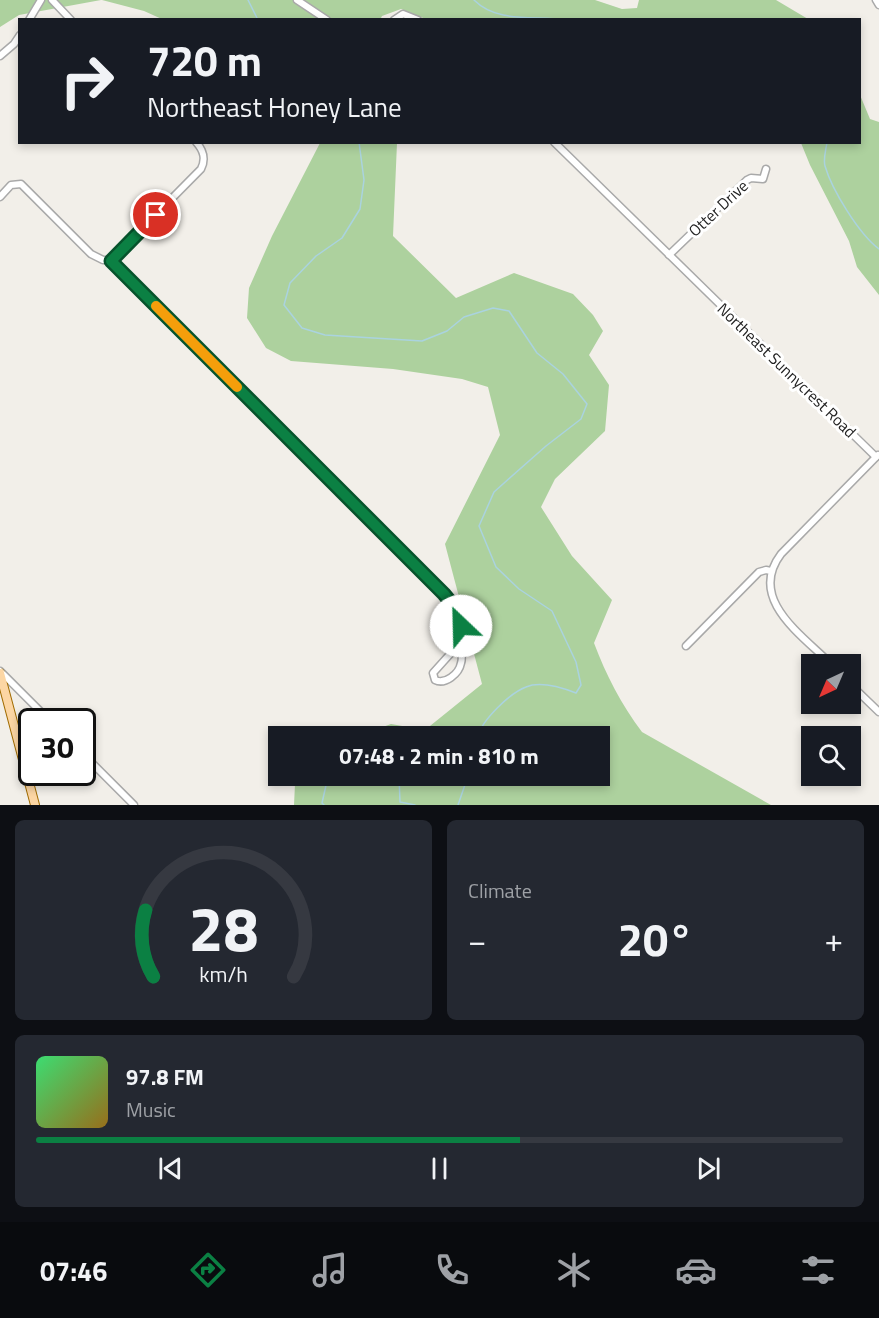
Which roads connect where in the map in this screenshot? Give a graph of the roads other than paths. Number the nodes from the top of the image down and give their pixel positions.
1 (41, 0) edge
2 (52, 0) edge
3 (297, 0) edge
4 (876, 0) edge
5 (879, 4) edge
6 (30, 18) edge
7 (69, 18) edge
8 (324, 18) edge
9 (397, 18) edge
10 (413, 18) edge
11 (18, 38) edge
12 (0, 56) edge
13 (197, 144) edge
14 (557, 144) edge
15 (766, 169) dead end
16 (0, 197) edge
17 (669, 255) junction
18 (111, 261) junction
19 (878, 456) edge
20 (771, 571) junction
21 (460, 643) junction
22 (686, 646) dead end
23 (821, 654) edge
24 (0, 672) edge
25 (861, 695) edge
26 (37, 708) edge
27 (879, 712) edge
28 (96, 767) edge
29 (35, 805) edge
30 (135, 805) edge

1 - 6 street
2 - 7 street
3 - 8 street
4 - 5 street
9 - 10 street
11 - 12 street
13 - 18 street
14 - 17 street, Northeast Sunnycrest Road
15 - 17 street, Otter Drive
16 - 18 street
17 - 19 street, Northeast Sunnycrest Road
18 - 21 street
19 - 20 street, Northeast Sunnycrest Road
20 - 22 street
20 - 23 street
21 - 21 street
24 - 26 street
24 - 29 main road
25 - 27 street
28 - 30 street

